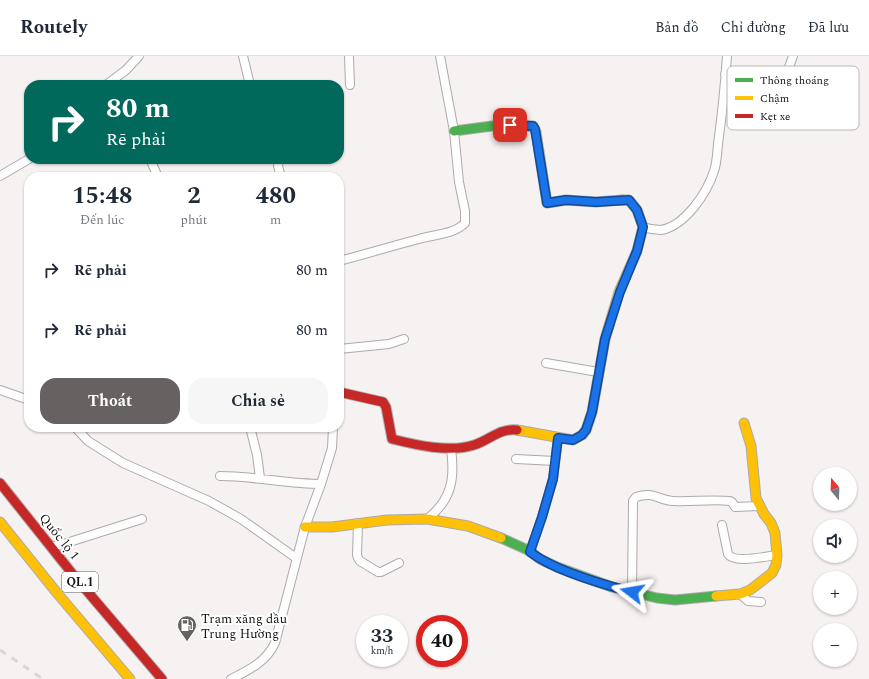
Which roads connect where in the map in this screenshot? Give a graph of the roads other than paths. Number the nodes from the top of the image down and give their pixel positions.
1 (139, 56) edge
2 (243, 56) edge
3 (348, 56) edge
4 (440, 56) edge
5 (727, 56) edge
6 (793, 56) edge
7 (789, 66) edge
8 (725, 74) joint
9 (115, 80) edge
10 (249, 80) edge
11 (350, 85) dead end
12 (454, 131) junction
13 (24, 162) edge
14 (0, 176) edge
15 (643, 227) junction
16 (344, 260) edge
17 (404, 340) dead end
18 (344, 348) edge
19 (546, 363) dead end
20 (598, 372) junction
21 (0, 390) edge
22 (344, 393) edge
23 (24, 398) edge
24 (744, 423) dead end
25 (80, 432) edge
26 (251, 432) edge
27 (333, 432) edge
28 (558, 438) junction
29 (451, 449) junction
30 (516, 459) dead end
31 (556, 461) junction
32 (220, 476) dead end
33 (260, 478) junction
34 (0, 483) edge
35 (321, 484) junction
36 (759, 506) junction
37 (142, 519) dead end
38 (427, 519) junction
39 (0, 522) edge
40 (358, 523) junction
41 (722, 525) dead end
42 (305, 527) junction
43 (52, 547) junction
44 (530, 552) junction
45 (777, 555) junction
46 (296, 558) junction
47 (399, 563) dead end
48 (632, 592) junction
49 (740, 594) junction
50 (761, 602) dead end
51 (130, 679) edge
52 (162, 679) edge
53 (231, 679) edge

1 - 9 street
2 - 10 street
3 - 11 street
4 - 12 street
5 - 8 street
6 - 7 street
8 - 15 street
12 - 15 main road
12 - 16 street
13 - 14 street
15 - 20 main road
17 - 18 street
19 - 20 street
20 - 28 main road
21 - 23 street
22 - 29 main road
24 - 36 main road
25 - 46 street
26 - 33 street
27 - 35 street
28 - 29 main road
28 - 31 street
29 - 38 street
30 - 31 street
31 - 44 street
32 - 33 street
33 - 35 street
34 - 43 main road, Quốc lộ 1 / QL.1
35 - 42 street
36 - 45 main road
36 - 48 street
37 - 43 street
38 - 40 main road
38 - 44 main road
39 - 51 main road, QL.1
40 - 42 main road
40 - 47 street
41 - 45 street
42 - 46 street
43 - 52 main road, Quốc lộ 1 / QL.1
44 - 48 main road
45 - 49 main road
46 - 53 street
48 - 49 main road
49 - 50 street

